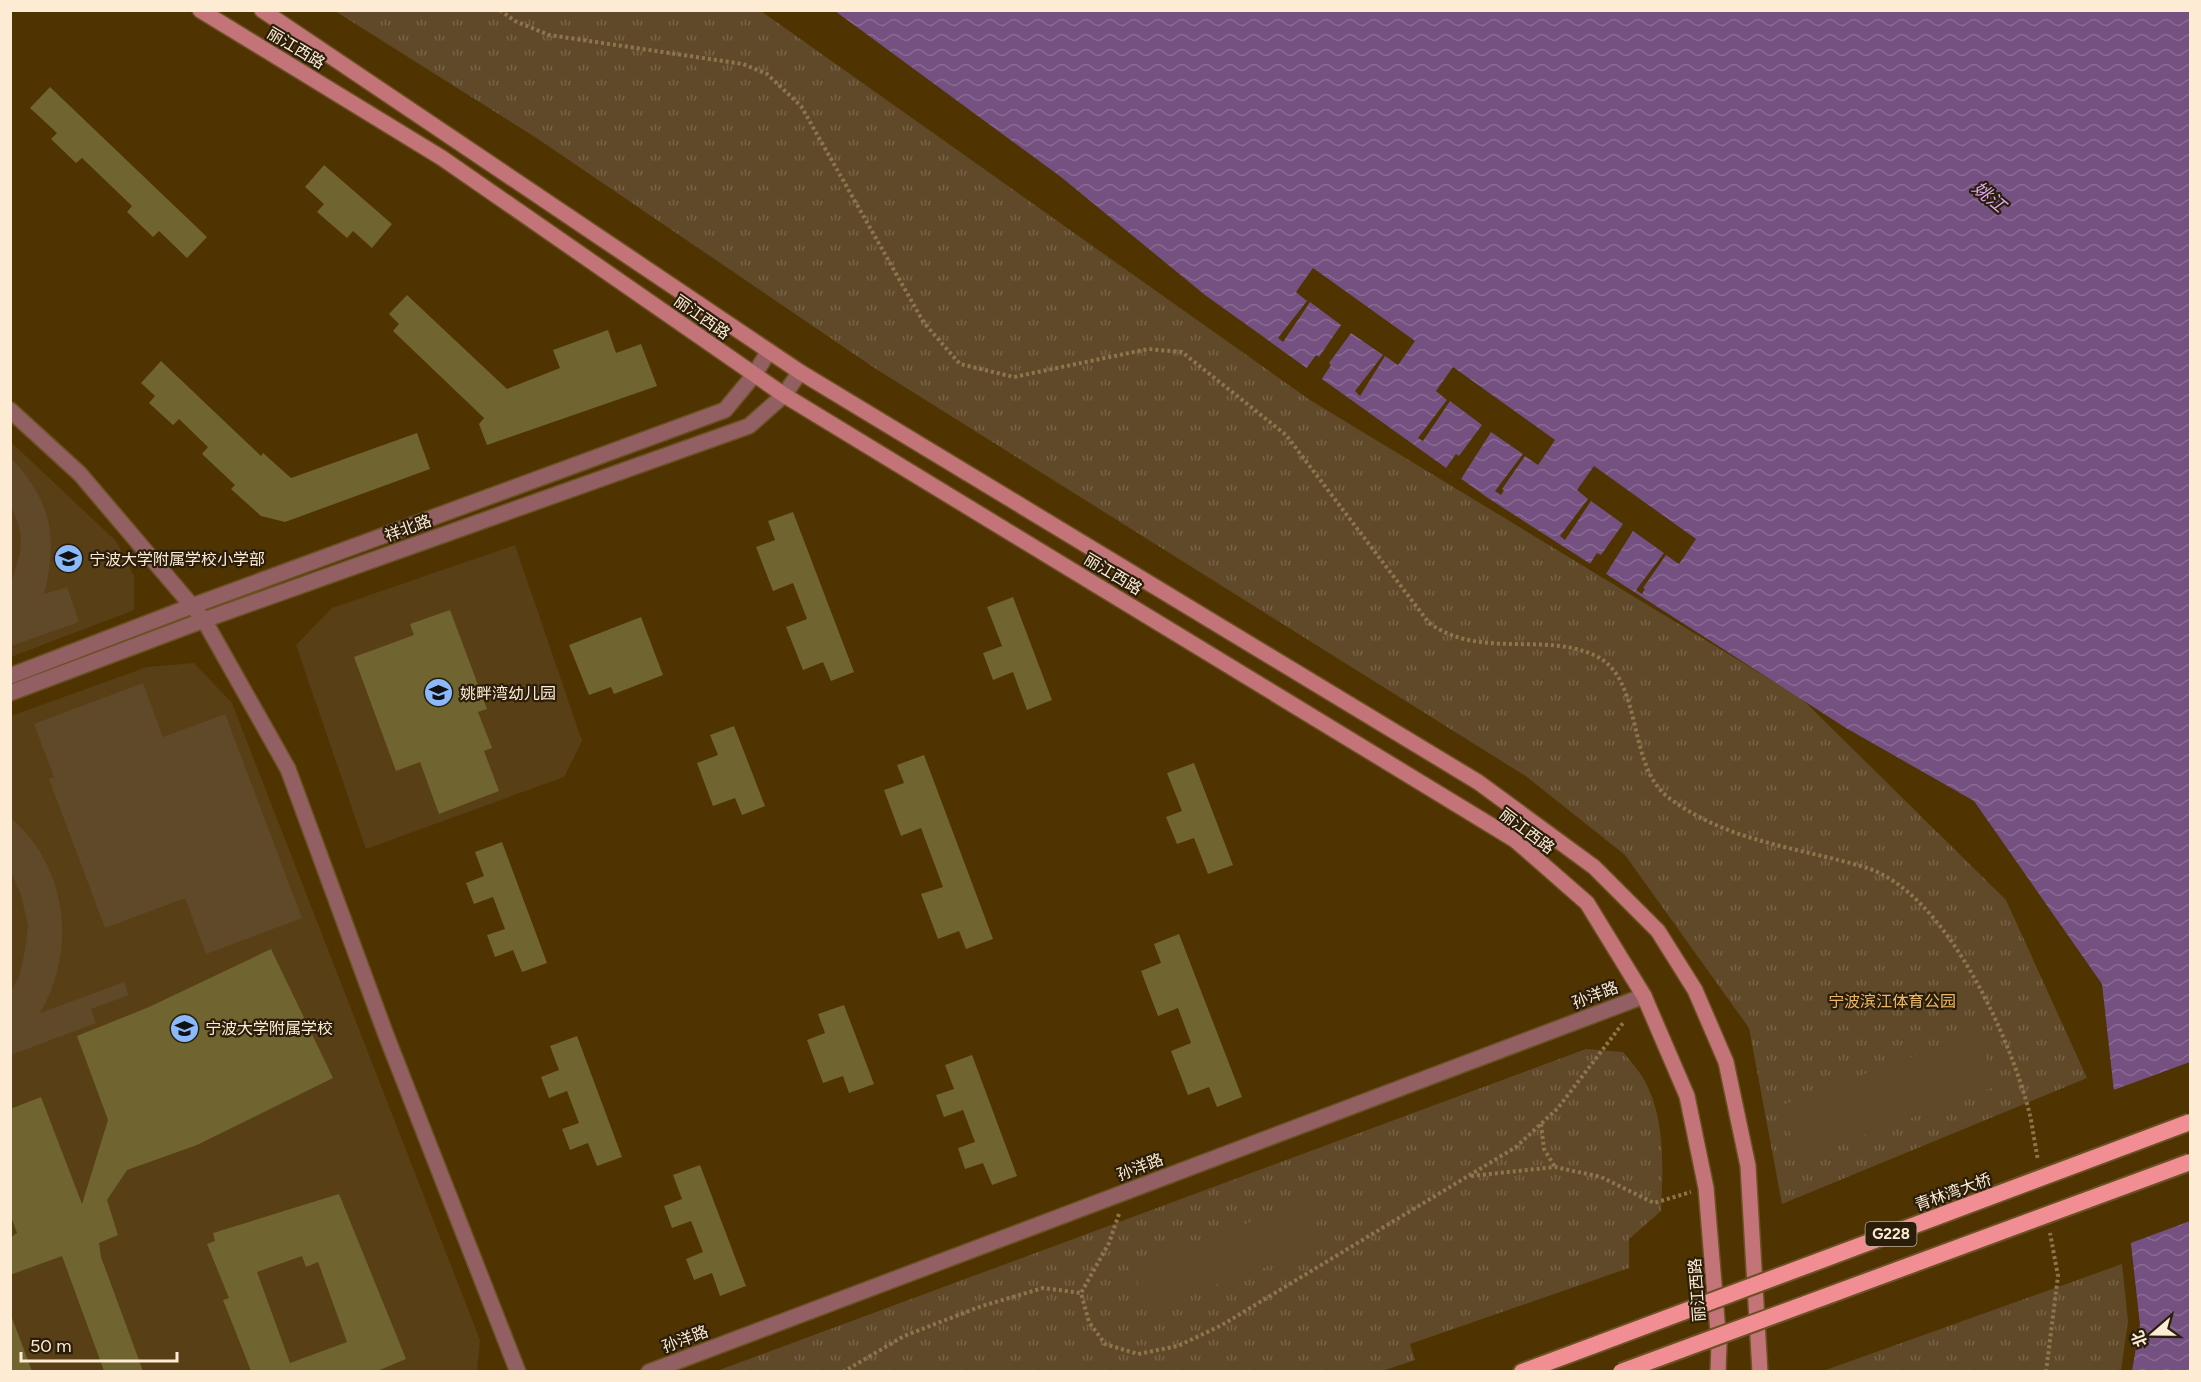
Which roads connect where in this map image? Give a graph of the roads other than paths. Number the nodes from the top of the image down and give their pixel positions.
1 (200, 10) edge
2 (262, 10) edge
3 (769, 351) junction
4 (800, 372) junction
5 (754, 375) junction
6 (784, 395) junction
7 (10, 410) edge
8 (192, 606) junction
9 (204, 620) junction
10 (10, 676) edge
11 (10, 693) edge
12 (1644, 996) junction
13 (2190, 1122) edge
14 (2190, 1162) edge
15 (518, 1371) edge
16 (649, 1371) edge
17 (1522, 1371) edge
18 (1622, 1371) edge
19 (1718, 1371) edge
20 (1760, 1371) edge

1 - 5 main road, 丽江西路
2 - 3 main road, 丽江西路
3 - 4 main road, 丽江西路
3 - 5 street, 祥北路
4 - 6 street, 祥北路
4 - 20 main road, 丽江西路
5 - 6 main road, 丽江西路
5 - 8 street, 祥北路
6 - 9 street, 祥北路
6 - 12 main road, 丽江西路
7 - 8 street
8 - 9 street
8 - 10 street, 祥北路
9 - 11 street, 祥北路
9 - 15 street
12 - 16 street, 孙洋路
12 - 19 main road, 丽江西路
13 - 17 highway, 青林湾大桥 / G228, bridge
14 - 18 highway, G228, bridge

